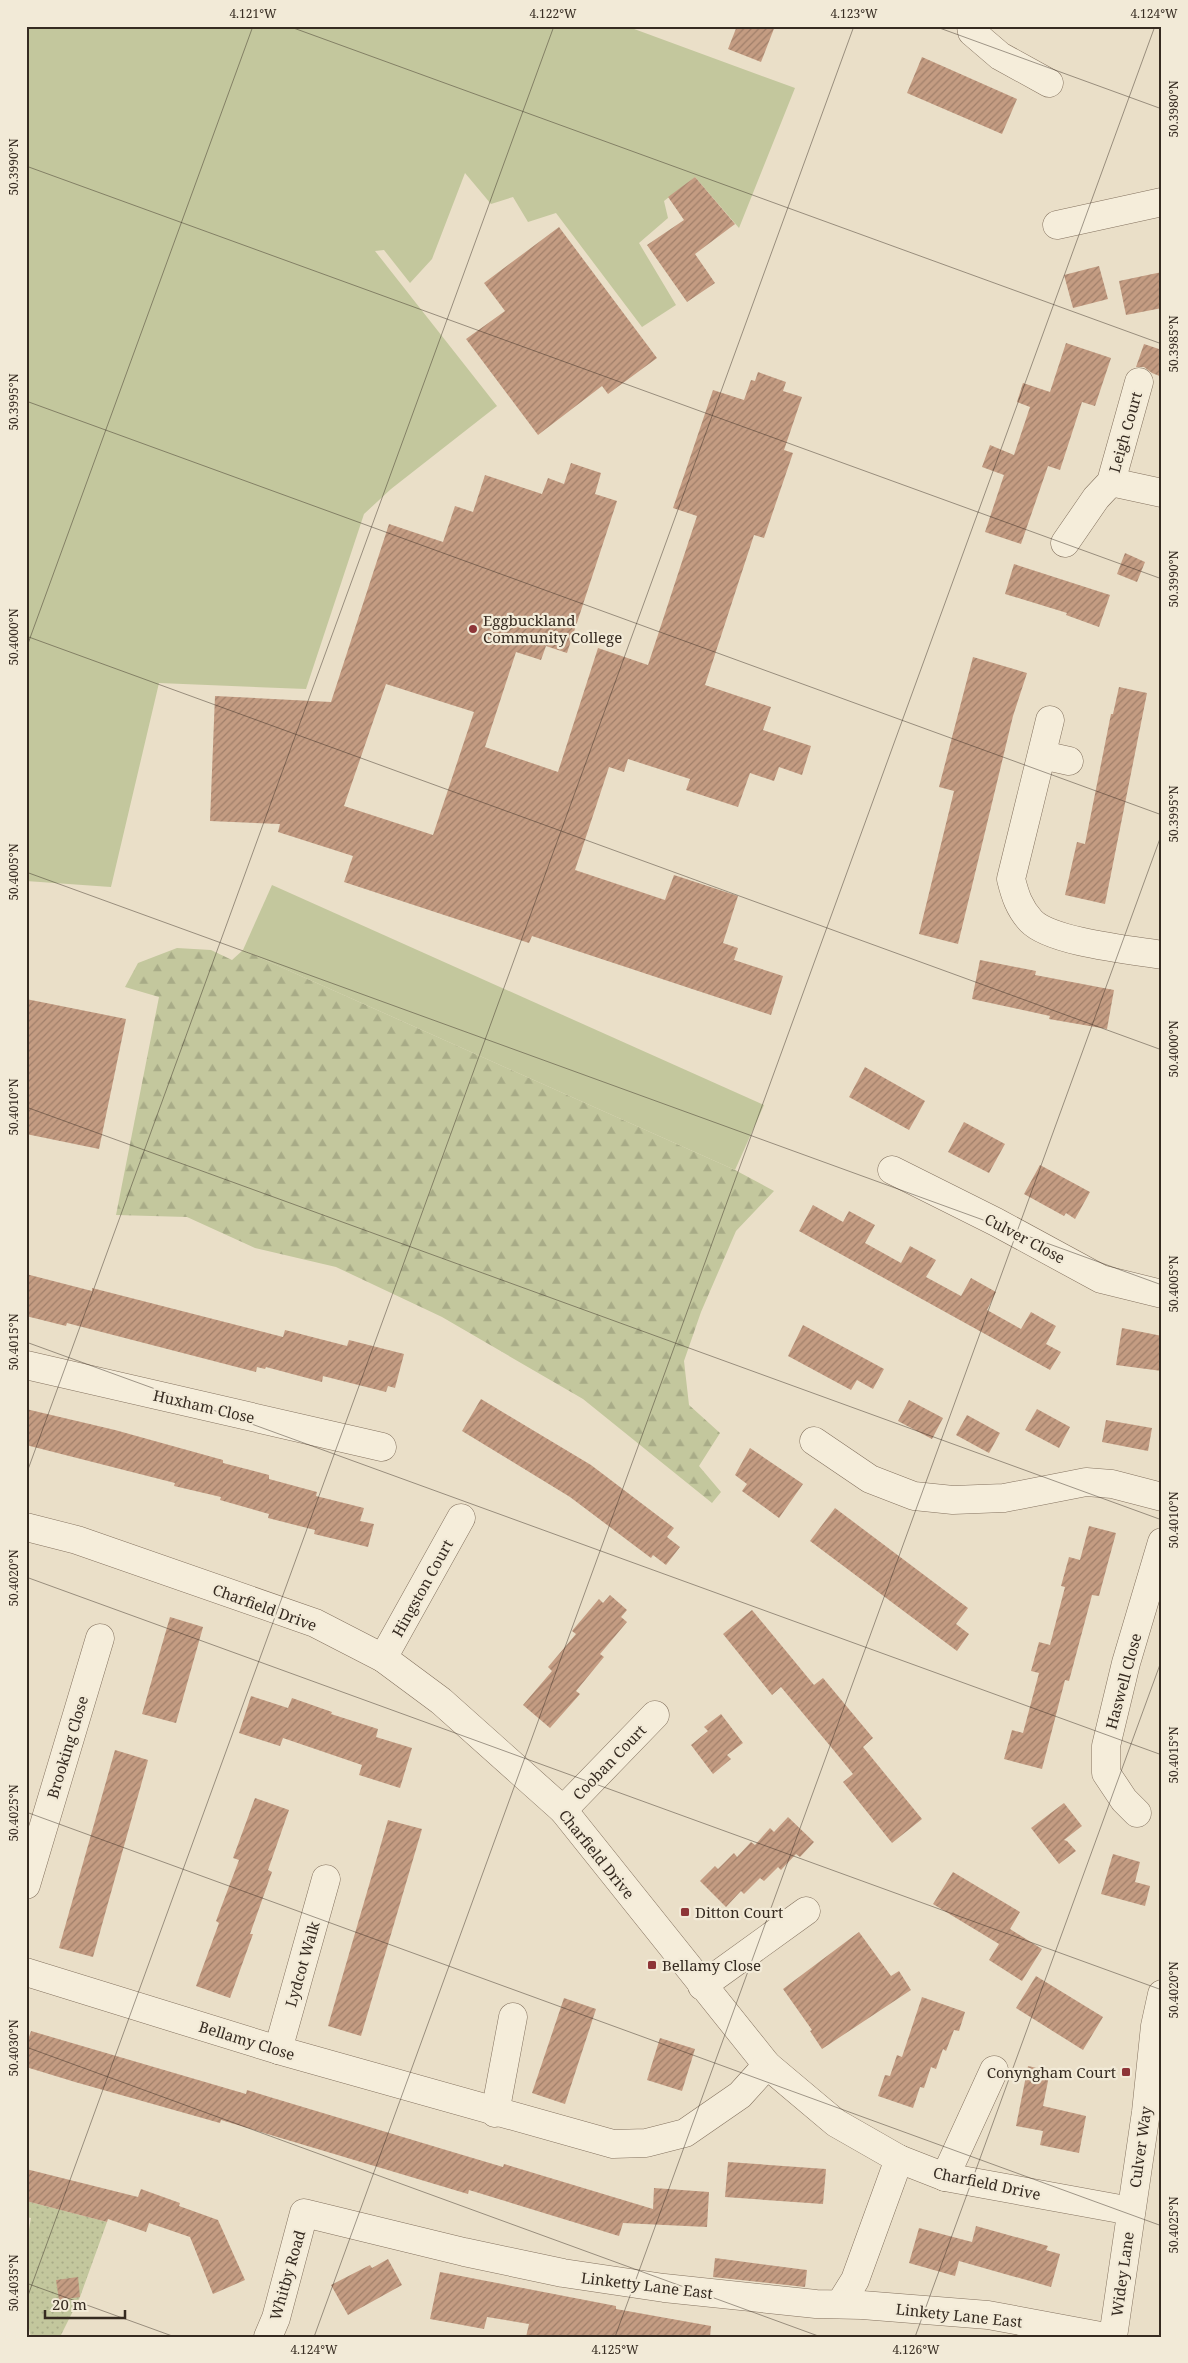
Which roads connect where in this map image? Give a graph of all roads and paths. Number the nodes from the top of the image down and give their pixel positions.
1 (971, 26) edge
2 (1049, 83) dead end
3 (1162, 202) edge
4 (1057, 225) dead end
5 (1139, 382) dead end
6 (1111, 482) junction
7 (1162, 493) edge
8 (1065, 543) dead end
9 (1050, 720) dead end
10 (1042, 755) junction
11 (1069, 761) dead end
12 (1162, 955) edge
13 (892, 1170) dead end
14 (1162, 1294) edge
15 (26, 1365) edge
16 (814, 1441) dead end
17 (382, 1448) dead end
18 (1162, 1497) edge
19 (461, 1518) dead end
20 (26, 1528) edge
21 (1162, 1542) edge
22 (100, 1638) dead end
23 (383, 1658) junction
24 (655, 1715) dead end
25 (563, 1810) junction
26 (1137, 1813) dead end
27 (326, 1879) dead end
28 (26, 1885) edge
29 (806, 1911) dead end
30 (26, 1972) edge
31 (702, 1986) junction
32 (1162, 1994) edge
33 (513, 2017) dead end
34 (278, 2050) junction
35 (767, 2065) junction
36 (994, 2070) dead end
37 (495, 2113) junction
38 (898, 2159) junction
39 (945, 2177) junction
40 (1131, 2212) junction
41 (304, 2213) joint
42 (840, 2304) junction
43 (268, 2337) edge
44 (1106, 2337) edge
45 (1113, 2337) edge

1 - 2 street
3 - 4 street
5 - 6 street, Leigh Court
6 - 7 street, Leigh Court
6 - 8 street, Leigh Court
9 - 10 street
10 - 11 street
10 - 12 street
13 - 14 street, Culver Close
15 - 17 street, Huxham Close
16 - 18 street
19 - 23 street, Hingston Court
20 - 23 street, Charfield Drive
21 - 26 street, Haswell Close
22 - 28 street, Brooking Close
23 - 25 street, Charfield Drive
24 - 25 street, Cooban Court
25 - 31 street, Charfield Drive
27 - 34 street, Lydcot Walk
29 - 31 street
30 - 34 street, Bellamy Close
31 - 35 street, Charfield Drive
32 - 40 street, Culver Way
33 - 37 street
34 - 37 street, Bellamy Close
35 - 37 street, Bellamy Close
35 - 38 street, Charfield Drive
36 - 39 street
38 - 39 street, Charfield Drive
38 - 42 street
39 - 40 street, Charfield Drive
40 - 45 street, Widey Lane
41 - 42 street, Linketty Lane East
41 - 43 street, Whitby Road
42 - 44 street, Linkety Lane East

